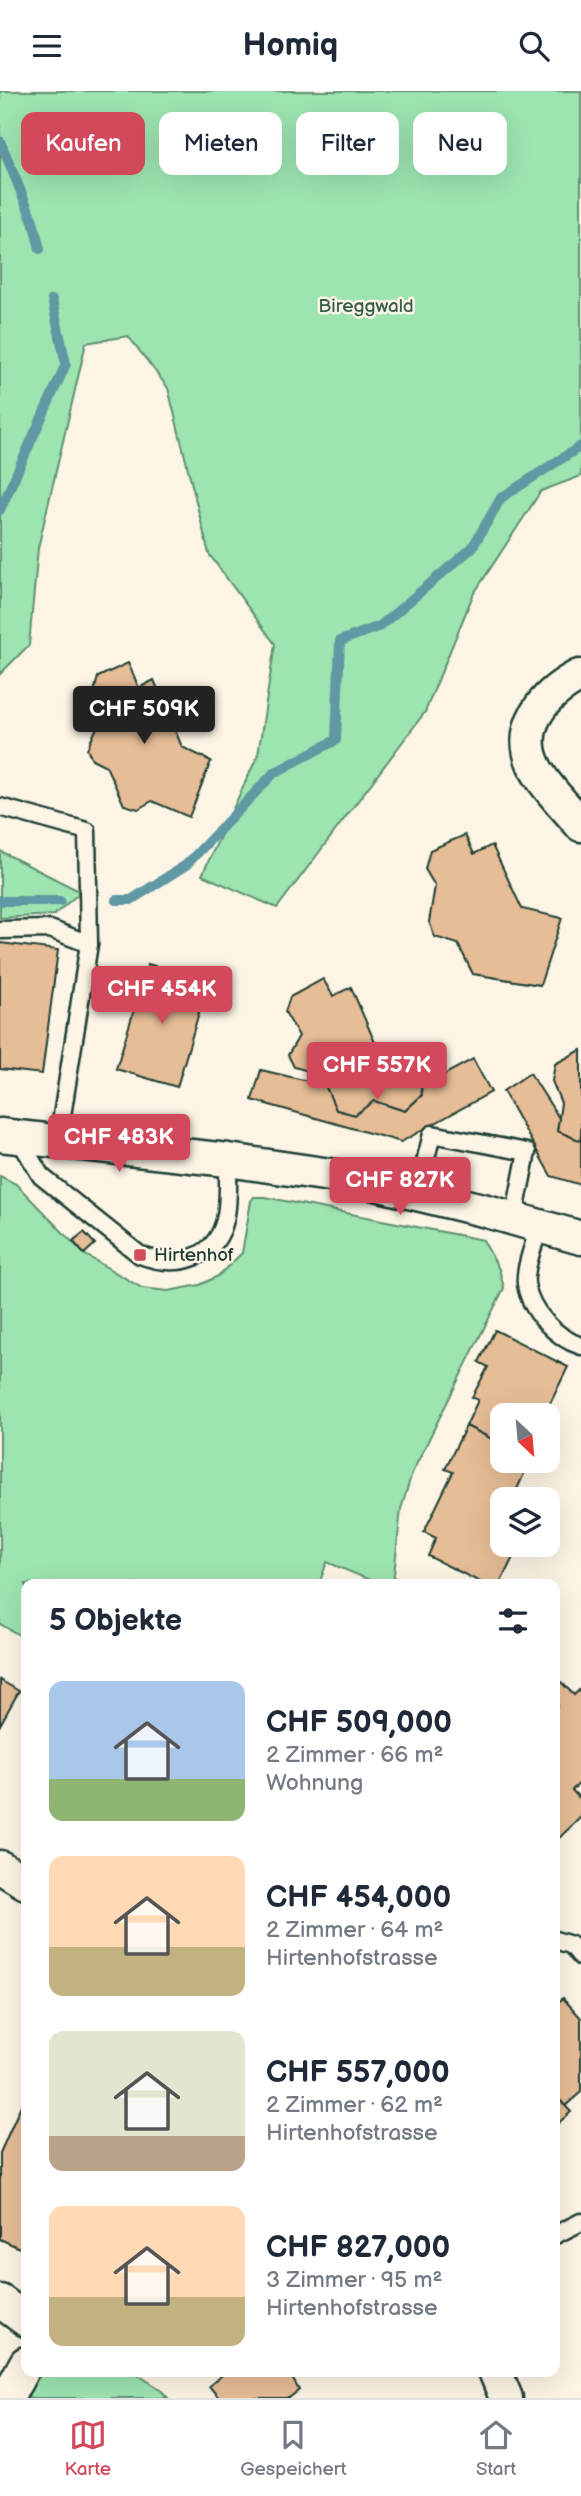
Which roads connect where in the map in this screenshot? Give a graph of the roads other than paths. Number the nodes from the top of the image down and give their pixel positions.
1 (580, 676) edge
2 (0, 807) edge
3 (581, 825) edge
4 (0, 930) edge
5 (89, 944) junction
6 (8, 1136) edge
7 (58, 1141) junction
8 (228, 1160) junction
9 (417, 1194) junction
10 (527, 1222) junction
11 (581, 1238) edge
12 (581, 1346) edge
13 (0, 1867) edge
14 (21, 1880) edge
15 (560, 1942) edge
16 (581, 1957) edge
17 (581, 2222) edge
18 (560, 2232) edge
19 (0, 2301) edge
20 (21, 2316) edge
21 (21, 2372) edge
22 (497, 2377) edge
23 (7, 2398) edge
24 (506, 2398) edge

1 - 3 street
2 - 5 lane
4 - 5 lane
5 - 7 lane
6 - 7 street
6 - 8 lane
7 - 8 street
8 - 9 street
9 - 10 street
9 - 10 lane
10 - 11 street
10 - 12 lane
13 - 14 street
15 - 16 lane
17 - 18 lane
19 - 20 street
21 - 23 street
22 - 24 street

